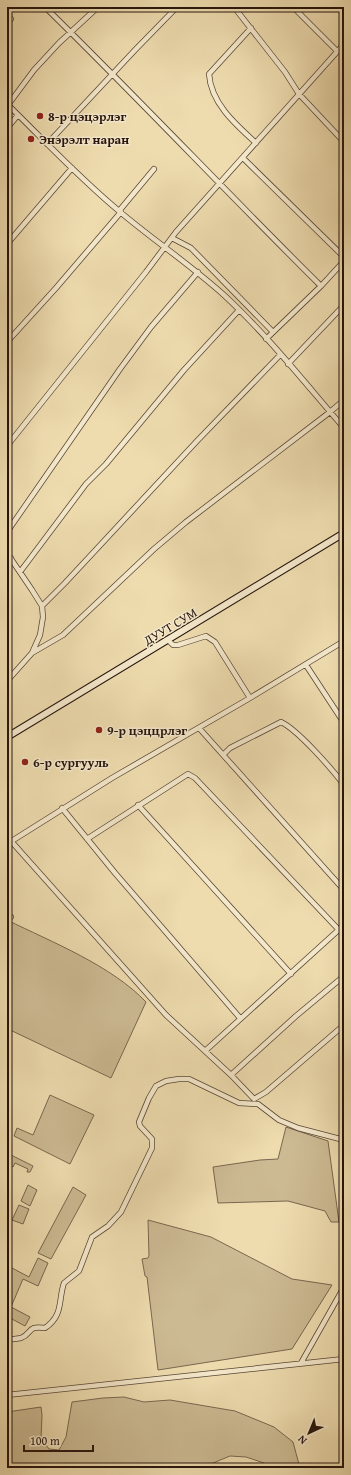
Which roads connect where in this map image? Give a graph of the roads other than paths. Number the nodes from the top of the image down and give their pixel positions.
1 (45, 7) edge
2 (98, 7) edge
3 (177, 7) edge
4 (234, 7) edge
5 (293, 7) edge
6 (11, 20) dead end
7 (7, 24) edge
8 (251, 28) junction
9 (71, 32) junction
10 (344, 44) edge
11 (338, 50) junction
12 (344, 54) edge
13 (112, 74) junction
14 (299, 94) junction
15 (8, 105) edge
16 (18, 115) junction
17 (7, 128) edge
18 (344, 142) edge
19 (256, 143) junction
20 (47, 144) junction
21 (244, 158) junction
22 (72, 168) junction
23 (154, 169) dead end
24 (220, 183) junction
25 (120, 211) junction
26 (172, 238) junction
27 (7, 244) edge
28 (165, 246) junction
29 (344, 257) edge
30 (344, 261) edge
31 (198, 272) junction
32 (321, 286) junction
33 (344, 306) edge
34 (239, 310) junction
35 (273, 332) junction
36 (266, 339) junction
37 (7, 342) edge
38 (280, 355) junction
39 (288, 364) junction
40 (344, 400) edge
41 (330, 412) junction
42 (344, 428) edge
43 (7, 446) edge
44 (7, 532) edge
45 (344, 533) edge
46 (7, 553) edge
47 (11, 558) junction
48 (7, 563) edge
49 (20, 572) junction
50 (42, 606) junction
51 (168, 640) junction
52 (344, 640) edge
53 (32, 653) junction
54 (306, 665) junction
55 (7, 681) edge
56 (250, 698) junction
57 (344, 723) edge
58 (199, 728) junction
59 (7, 738) edge
60 (223, 756) junction
61 (344, 785) edge
62 (138, 805) junction
63 (62, 808) junction
64 (87, 839) junction
65 (9, 842) edge
66 (344, 890) edge
67 (344, 925) edge
68 (339, 930) junction
69 (290, 974) junction
70 (344, 976) edge
71 (240, 1018) junction
72 (344, 1025) edge
73 (205, 1050) junction
74 (231, 1075) junction
75 (254, 1099) junction
76 (258, 1104) junction
77 (344, 1140) edge
78 (344, 1287) edge
79 (7, 1340) edge
80 (344, 1359) edge
81 (301, 1363) junction
82 (7, 1395) edge

1 - 9 street
2 - 9 street
3 - 13 street
4 - 8 street
5 - 11 street
6 - 7 street
8 - 14 street
8 - 19 street
9 - 13 street
9 - 15 street
10 - 11 street
11 - 12 street
11 - 14 street
13 - 20 street
13 - 24 street
14 - 18 street
14 - 19 street
15 - 16 street
16 - 17 street
16 - 20 street
19 - 21 street
20 - 22 street
21 - 24 street
21 - 29 street
22 - 25 street
22 - 27 street
23 - 25 street
24 - 26 street
24 - 32 street
25 - 28 street
25 - 37 street
26 - 28 street
26 - 35 street
28 - 31 street
28 - 43 street
30 - 32 street
31 - 34 street
31 - 44 street
32 - 35 street
33 - 39 street
34 - 36 street
34 - 49 street
35 - 36 street
36 - 38 street
38 - 39 street
38 - 50 street
39 - 41 street
40 - 41 street
41 - 42 street
41 - 53 street
45 - 51 main road, ДУУТ СУМ
46 - 47 street
47 - 48 street
47 - 49 street
49 - 50 street
50 - 53 street
51 - 56 street
51 - 59 main road, ДУУТ СУМ
52 - 54 street
53 - 55 street
54 - 56 street
54 - 57 street
56 - 58 street
58 - 60 street
58 - 63 street
60 - 61 street
60 - 66 street
62 - 64 street
62 - 68 street
62 - 69 street
63 - 64 street
63 - 65 street
64 - 71 street
65 - 73 street
67 - 68 street
68 - 69 street
69 - 71 street
70 - 74 street
71 - 73 street
72 - 75 street
73 - 74 street
74 - 75 street
75 - 76 street
76 - 77 street
76 - 79 street
78 - 81 street
80 - 81 street
81 - 82 street

